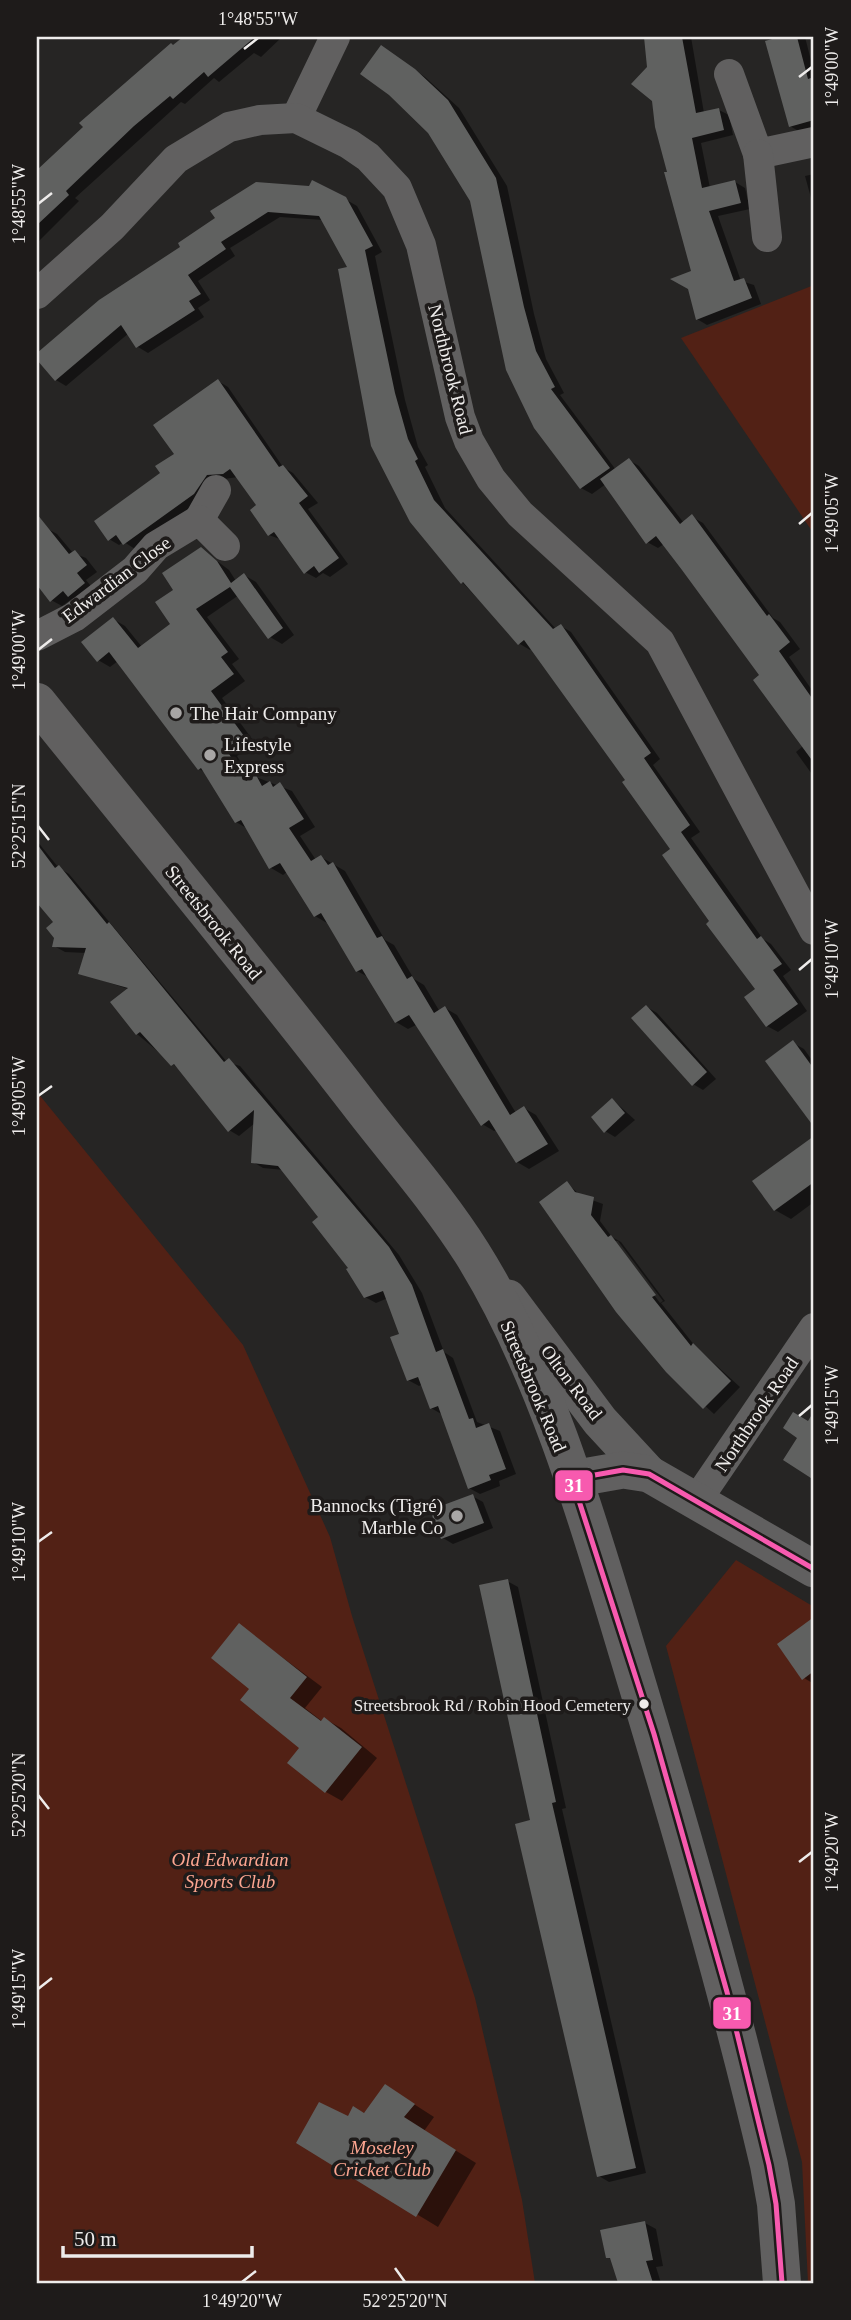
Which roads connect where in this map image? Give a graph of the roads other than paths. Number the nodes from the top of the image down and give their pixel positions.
1 (335, 37) edge
2 (729, 74) dead end
3 (296, 118) junction
4 (814, 142) edge
5 (758, 154) junction
6 (767, 237) dead end
7 (37, 294) edge
8 (216, 490) dead end
9 (199, 520) junction
10 (225, 547) dead end
11 (37, 636) edge
12 (37, 702) edge
13 (814, 930) edge
14 (472, 1253) junction
15 (814, 1328) edge
16 (649, 1474) junction
17 (572, 1479) junction
18 (697, 1500) junction
19 (814, 1569) edge
20 (782, 2283) edge

1 - 3 street
2 - 5 street
3 - 7 street, Northbrook Road
3 - 13 street, Northbrook Road
4 - 5 street
5 - 6 street
8 - 9 street
9 - 10 street
9 - 11 street, Edwardian Close
12 - 14 main road, Streetsbrook Road
14 - 16 street, Olton Road
14 - 17 main road, Streetsbrook Road
15 - 18 street, Northbrook Road
16 - 17 street, Olton Road
16 - 18 street, Olton Road
17 - 20 main road, Streetsbrook Road
18 - 19 street, Olton Road

